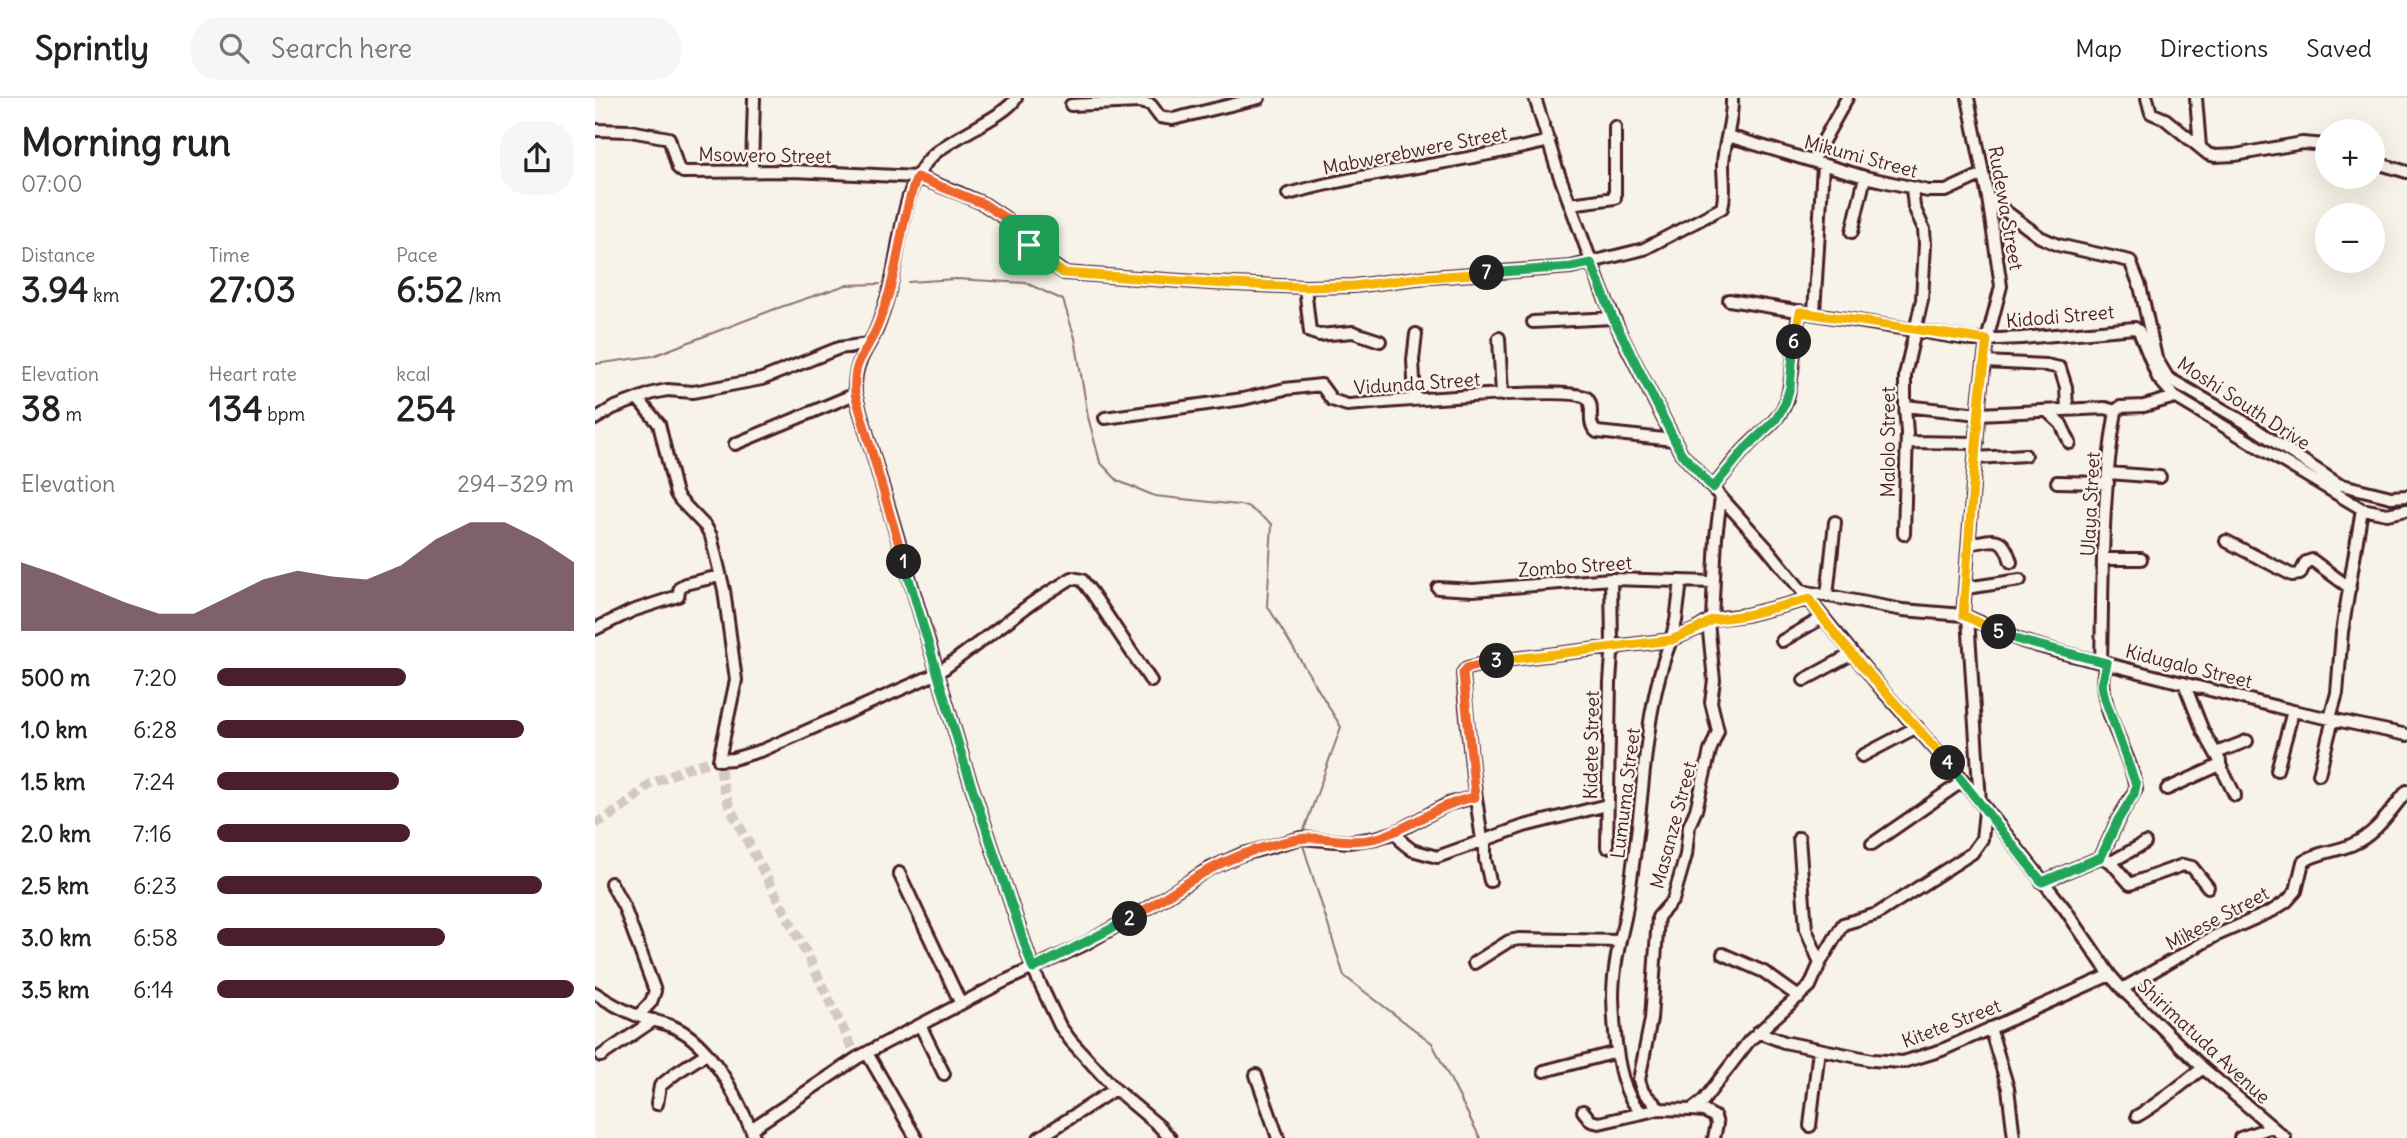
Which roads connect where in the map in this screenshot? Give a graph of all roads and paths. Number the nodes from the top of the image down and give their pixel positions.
1 (754, 98) edge
2 (1016, 98) edge
3 (1259, 98) edge
4 (1535, 98) edge
5 (1732, 98) edge
6 (1847, 98) edge
7 (1968, 98) edge
8 (2147, 98) edge
9 (2196, 98) edge
10 (1071, 105) dead end
11 (1615, 127) dead end
12 (595, 130) edge
13 (1728, 136) junction
14 (1549, 141) junction
15 (2315, 144) edge
16 (2200, 147) junction
17 (1812, 161) junction
18 (1823, 165) junction
19 (2385, 166) edge
20 (752, 170) junction
21 (2407, 172) edge
22 (1983, 174) junction
23 (917, 177) junction
24 (1865, 177) junction
25 (1912, 188) junction
26 (1288, 194) dead end
27 (1988, 198) junction
28 (1570, 204) junction
29 (1853, 232) dead end
30 (1591, 263) junction
31 (1305, 287) junction
32 (1729, 300) dead end
33 (1800, 312) junction
34 (1814, 313) junction
35 (1613, 318) junction
36 (1533, 322) dead end
37 (1917, 330) junction
38 (1416, 334) dead end
39 (1499, 338) dead end
40 (1987, 340) junction
41 (1380, 341) dead end
42 (868, 344) junction
43 (1985, 362) junction
44 (855, 394) junction
45 (1502, 395) junction
46 (2175, 397) junction
47 (638, 399) junction
48 (1415, 399) junction
49 (1905, 406) junction
50 (2067, 409) junction
51 (2047, 411) junction
52 (2116, 411) junction
53 (1979, 414) junction
54 (1105, 418) dead end
55 (595, 419) edge
56 (1674, 440) junction
57 (1907, 442) junction
58 (1976, 443) junction
59 (2070, 443) dead end
60 (735, 444) dead end
61 (2025, 455) dead end
62 (1976, 458) junction
63 (2160, 477) dead end
64 (2108, 478) junction
65 (2057, 482) dead end
66 (1717, 493) junction
67 (2407, 496) edge
68 (2362, 509) junction
69 (2407, 510) edge
70 (1835, 522) dead end
71 (1904, 534) dead end
72 (2226, 541) dead end
73 (1969, 544) junction
74 (2103, 559) junction
75 (2141, 559) dead end
76 (2011, 562) dead end
77 (720, 576) junction
78 (1611, 579) junction
79 (2020, 580) dead end
80 (1681, 582) junction
81 (1713, 582) junction
82 (1439, 588) dead end
83 (1966, 588) junction
84 (2350, 588) junction
85 (1805, 595) junction
86 (1827, 596) junction
87 (1965, 616) junction
88 (1822, 618) junction
89 (1710, 621) junction
90 (595, 629) edge
91 (1671, 640) junction
92 (1782, 641) dead end
93 (1615, 645) junction
94 (1852, 654) junction
95 (2104, 663) junction
96 (938, 673) junction
97 (1804, 680) dead end
98 (1151, 681) dead end
99 (2183, 683) junction
100 (2293, 711) junction
101 (2331, 719) junction
102 (1917, 727) junction
103 (2407, 735) edge
104 (2247, 741) dead end
105 (2216, 753) junction
106 (1862, 756) dead end
107 (2220, 765) junction
108 (2277, 770) dead end
109 (2319, 774) dead end
110 (1963, 781) junction
111 (2167, 789) dead end
112 (2407, 791) edge
113 (2235, 795) dead end
114 (1475, 797) junction
115 (1607, 804) junction
116 (1982, 806) junction
117 (1396, 832) junction
118 (1799, 838) dead end
119 (1484, 840) junction
120 (2145, 843) dead end
121 (1872, 844) dead end
122 (1607, 847) dead end
123 (2106, 859) junction
124 (899, 873) dead end
125 (1490, 881) dead end
126 (2042, 882) junction
127 (611, 883) dead end
128 (2208, 887) dead end
129 (1620, 941) junction
130 (1723, 954) dead end
131 (1474, 963) dead end
132 (1820, 963) junction
133 (1033, 969) junction
134 (2110, 975) junction
135 (2122, 989) junction
136 (595, 993) edge
137 (1799, 997) junction
138 (961, 1003) junction
139 (638, 1016) junction
140 (654, 1020) junction
141 (920, 1025) junction
142 (1990, 1028) junction
143 (1758, 1032) junction
144 (1819, 1049) junction
145 (1617, 1052) junction
146 (708, 1053) junction
147 (867, 1053) junction
148 (601, 1056) dead end
149 (2203, 1068) junction
150 (1544, 1071) dead end
151 (944, 1074) dead end
152 (1255, 1075) dead end
153 (1115, 1089) junction
154 (657, 1104) dead end
155 (1660, 1110) junction
156 (1691, 1110) junction
157 (1583, 1111) dead end
158 (1643, 1113) junction
159 (2137, 1116) dead end
160 (1810, 1126) dead end
161 (2272, 1127) junction
162 (753, 1134) edge
163 (916, 1138) edge
164 (1039, 1138) edge
165 (1170, 1138) edge
166 (1278, 1138) edge
167 (1714, 1138) edge
168 (2014, 1138) edge
169 (2240, 1138) edge
170 (2285, 1138) edge

1 - 20 street
2 - 23 street
3 - 10 street
4 - 14 street, Shirimatuda Avenue
5 - 13 street, Msowero Street
6 - 17 street
7 - 22 street, Rudewa Street
8 - 16 street
9 - 16 street
11 - 28 street
12 - 20 street, Msowero Street
13 - 17 street, Mikumi Street
13 - 30 street, Msowero Street
14 - 26 street, Mabwerebwere Street
14 - 28 street, Shirimatuda Avenue
15 - 16 street
17 - 18 street, Mikumi Street
18 - 24 street, Mikumi Street
18 - 34 street
19 - 21 street
20 - 23 street, Msowero Street
22 - 25 street, Mikumi Street
22 - 27 street, Rudewa Street
23 - 31 street, Msowero Street
23 - 42 street
24 - 25 street, Mikumi Street
24 - 29 street
25 - 37 street, Malolo Street
27 - 40 street, Rudewa Street
27 - 67 street, Moshi South Drive
28 - 30 street, Shirimatuda Avenue
30 - 31 street, Msowero Street
30 - 35 street, Shirimatuda Avenue
31 - 41 street
32 - 33 street, Kidodi Street
33 - 34 street, Kidodi Street
33 - 66 street
34 - 37 street, Kidodi Street
35 - 36 street
35 - 56 street, Shirimatuda Avenue
37 - 40 street, Kidodi Street
37 - 49 street, Malolo Street
38 - 48 street
39 - 45 street
40 - 43 street, Rudewa Street
40 - 46 street, Kidodi Street
42 - 44 street
42 - 47 street
43 - 50 street
43 - 53 street, Rudewa Street
44 - 60 street
44 - 96 street
45 - 48 street, Vidunda Street
45 - 56 street, Vidunda Street
46 - 52 street
46 - 68 street, Kidodi Street
47 - 55 street
47 - 77 street
48 - 54 street, Vidunda Street
49 - 53 street
49 - 57 street, Malolo Street
50 - 51 street
50 - 52 street
51 - 53 street
51 - 59 street
52 - 64 street, Ulaya Street
53 - 58 street, Rudewa Street
56 - 66 street, Shirimatuda Avenue
57 - 58 street
57 - 71 street, Malolo Street
58 - 62 street, Rudewa Street
61 - 62 street
62 - 73 street, Rudewa Street
63 - 64 street
64 - 65 street
64 - 74 street, Ulaya Street
66 - 81 street
66 - 85 street, Shirimatuda Avenue
68 - 69 street, Kidodi Street
68 - 84 street
70 - 86 street
72 - 84 street
73 - 76 street
73 - 83 street, Rudewa Street
74 - 75 street
74 - 95 street, Ulaya Street
77 - 90 street
77 - 96 street
78 - 80 street, Zombo Street
78 - 82 street, Zombo Street
78 - 93 street, Kidete Street
79 - 83 street
80 - 81 street, Zombo Street
80 - 91 street, Lumuma Street
81 - 89 street
83 - 87 street, Rudewa Street
84 - 101 street
85 - 86 street, Kidugalo Street
85 - 88 street, Shirimatuda Avenue
85 - 89 street
86 - 87 street, Kidugalo Street
87 - 95 street, Kidugalo Street
87 - 116 street, Rudewa Street
88 - 92 street
88 - 94 street, Shirimatuda Avenue
89 - 91 street
89 - 155 street, Masanze Street
91 - 93 street
91 - 129 street, Lumuma Street
93 - 114 street
93 - 115 street, Kidete Street
94 - 97 street
94 - 102 street, Shirimatuda Avenue
95 - 99 street, Kidugalo Street
95 - 123 street, Ulaya Street
96 - 98 street
96 - 133 street
99 - 100 street, Kidugalo Street
99 - 105 street
100 - 101 street, Kidugalo Street
100 - 108 street
101 - 103 street, Kidugalo Street
101 - 109 street
102 - 106 street
102 - 110 street, Shirimatuda Avenue
104 - 105 street
105 - 107 street
107 - 111 street
107 - 113 street
110 - 116 street, Shirimatuda Avenue
110 - 121 street
112 - 135 street, Mikese Street
114 - 117 street
114 - 119 street
115 - 119 street
115 - 122 street, Kidete Street
116 - 126 street, Shirimatuda Avenue
116 - 132 street
117 - 119 street
117 - 133 street
118 - 132 street
119 - 125 street
120 - 123 street
123 - 126 street
123 - 128 street
124 - 138 street
126 - 134 street, Shirimatuda Avenue
127 - 139 street
129 - 131 street
129 - 145 street, Lumuma Street
130 - 137 street
132 - 137 street
133 - 138 street
133 - 153 street
134 - 135 street, Shirimatuda Avenue
134 - 142 street, Kitete Street
135 - 149 street, Shirimatuda Avenue
136 - 139 street
137 - 143 street
138 - 141 street
139 - 140 street
140 - 146 street
140 - 148 street
141 - 147 street
141 - 151 street
142 - 144 street, Kitete Street
142 - 168 street
143 - 144 street, Kitete Street
143 - 156 street
144 - 160 street
145 - 150 street
145 - 158 street, Lumuma Street
146 - 154 street
146 - 162 street
147 - 162 street
147 - 163 street
149 - 159 street
149 - 161 street, Shirimatuda Avenue
152 - 166 street
153 - 164 street
153 - 165 street
155 - 156 street
155 - 158 street
156 - 167 street
157 - 158 street
161 - 169 street
161 - 170 street, Shirimatuda Avenue

